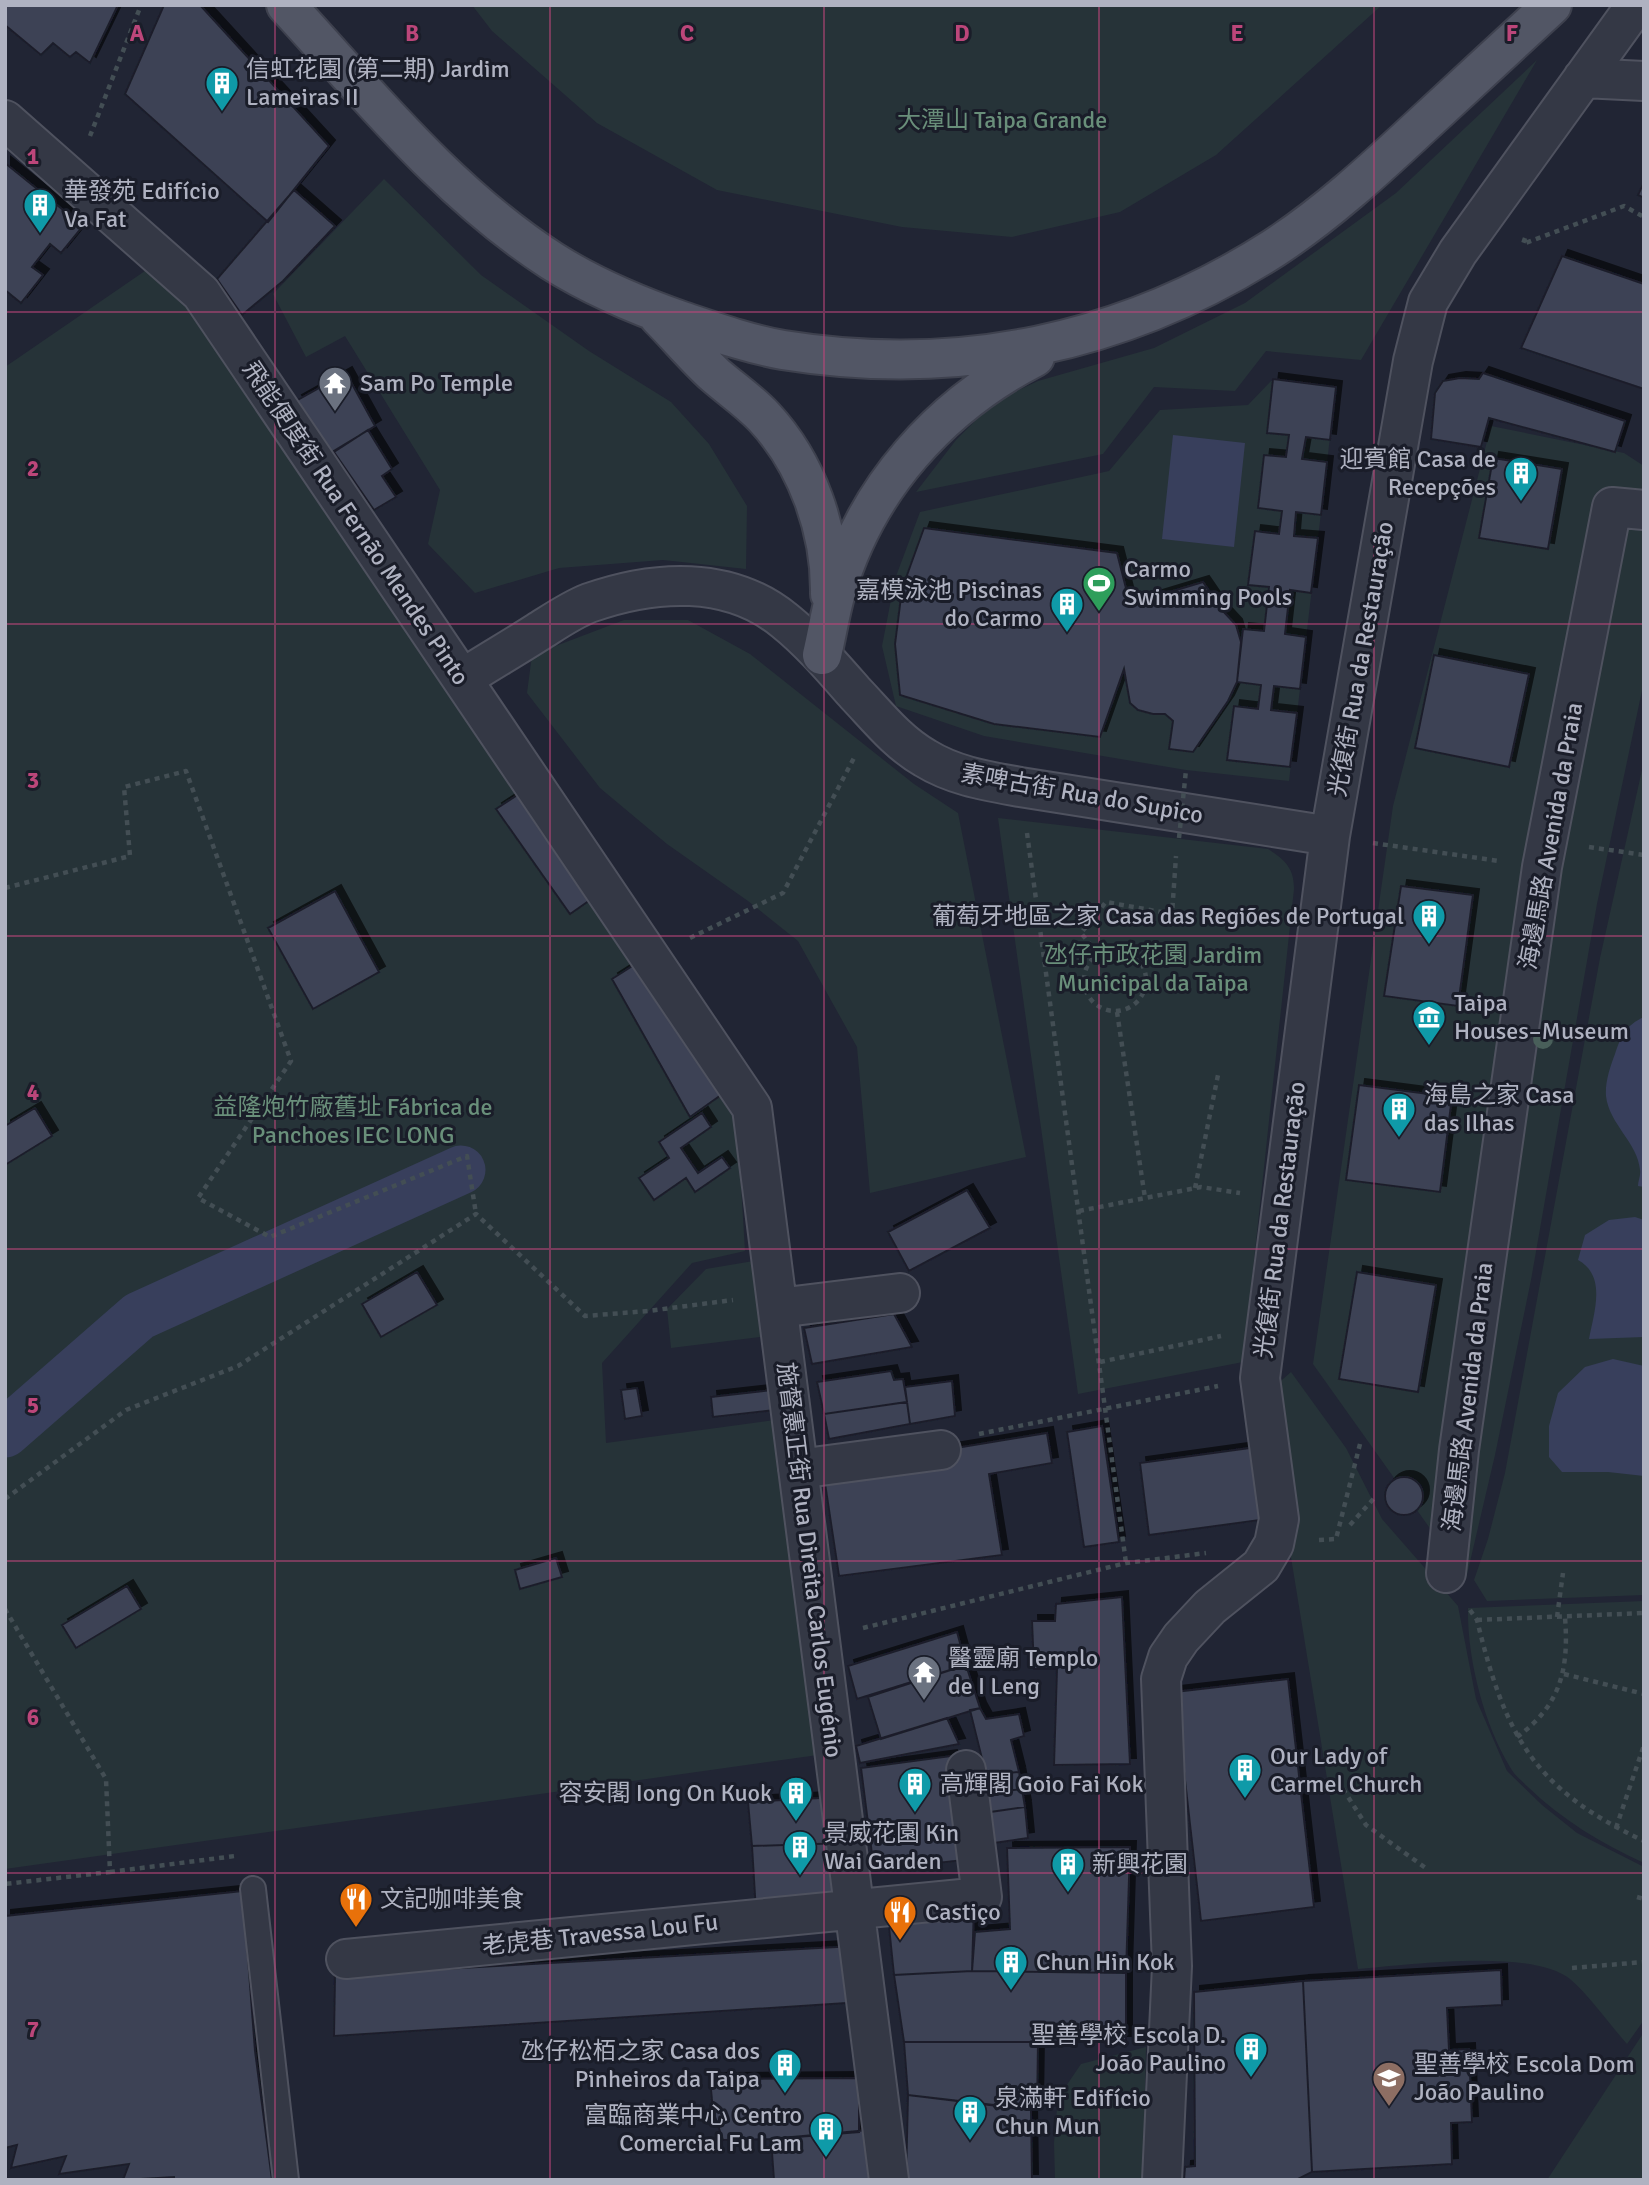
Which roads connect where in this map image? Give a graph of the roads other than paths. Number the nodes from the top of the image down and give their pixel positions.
1 (286, 5) edge
2 (306, 5) edge
3 (1552, 5) edge
4 (1636, 5) edge
5 (351, 75) junction
6 (1583, 78) junction
7 (1644, 81) edge
8 (5, 120) edge
9 (651, 310) junction
10 (1096, 333) junction
11 (1644, 510) edge
12 (462, 679) junction
13 (1330, 836) junction
14 (655, 963) joint
15 (900, 1293) dead end
16 (777, 1301) junction
17 (956, 1443) road end
18 (798, 1469) junction
19 (1446, 1573) dead end
20 (966, 1770) dead end
21 (253, 1889) road end
22 (855, 1909) junction
23 (346, 1958) dead end
24 (286, 2180) edge
25 (889, 2180) edge
26 (1162, 2180) edge

1 - 5 main road
2 - 5 main road
3 - 10 main road
4 - 6 street, 光復街 Rua da Restauração
5 - 9 main road
6 - 7 street
6 - 13 street, 光復街 Rua da Restauração
8 - 12 street, 飛能便度街 Rua Fernão Mendes Pinto
9 - 10 main road
9 - 10 main road
11 - 19 street, 海邊馬路 Avenida da Praia
12 - 13 street, 素啤古街 Rua do Supico
12 - 14 street, 飛能便度街 Rua Fernão Mendes Pinto
13 - 26 street, 光復街 Rua da Restauração
14 - 16 street, 施督憲正街 Rua Direita Carlos Eugénio
15 - 16 street
16 - 18 street, 施督憲正街 Rua Direita Carlos Eugénio
17 - 18 street
18 - 22 street, 施督憲正街 Rua Direita Carlos Eugénio
20 - 22 street, 老虎巷 Travessa Lou Fu
21 - 24 lane
22 - 23 street, 老虎巷 Travessa Lou Fu
22 - 25 street, 施督憲正街 Rua Direita Carlos Eugénio

